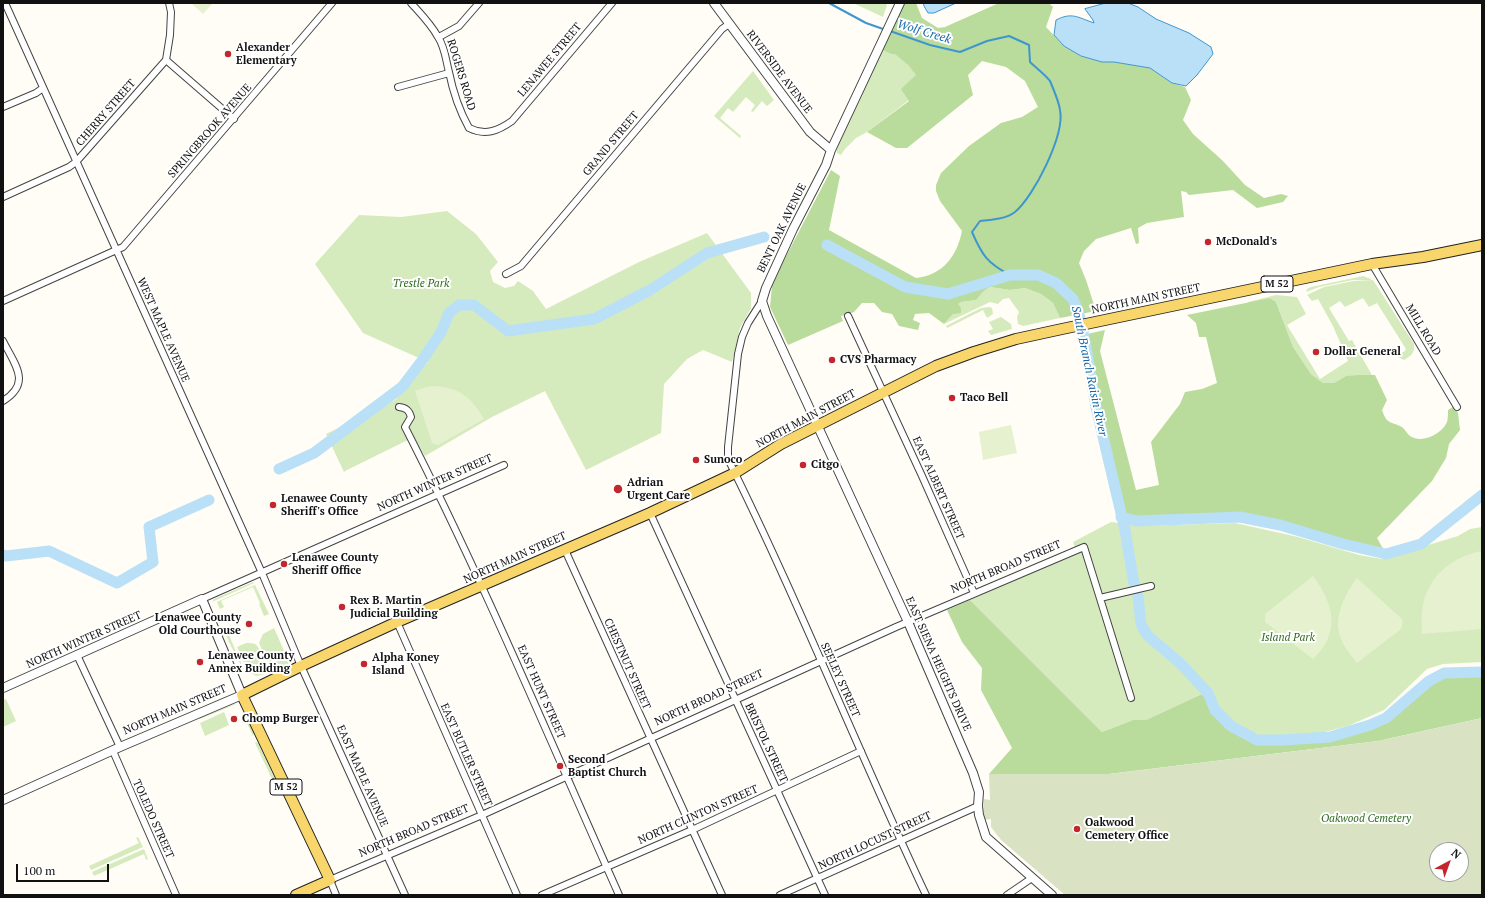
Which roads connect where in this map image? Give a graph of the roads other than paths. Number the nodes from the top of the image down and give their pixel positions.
1 (5, 3) edge
2 (169, 3) edge
3 (332, 3) edge
4 (411, 3) edge
5 (479, 3) edge
6 (612, 3) edge
7 (714, 3) edge
8 (900, 3) edge
9 (729, 24) junction
10 (439, 37) junction
11 (166, 60) junction
12 (449, 74) junction
13 (398, 87) dead end
14 (43, 88) junction
15 (3, 107) edge
16 (234, 119) junction
17 (501, 128) joint
18 (831, 150) junction
19 (76, 162) junction
20 (3, 197) edge
21 (1482, 245) edge
22 (116, 250) junction
23 (1372, 264) junction
24 (506, 274) dead end
25 (3, 301) edge
26 (762, 301) junction
27 (848, 316) dead end
28 (3, 341) edge
29 (883, 393) junction
30 (3, 401) edge
31 (399, 407) dead end
32 (1457, 407) dead end
33 (817, 425) junction
34 (504, 465) dead end
35 (735, 473) junction
36 (439, 493) junction
37 (650, 513) junction
38 (565, 550) junction
39 (262, 573) junction
40 (483, 586) junction
41 (1151, 586) dead end
42 (974, 593) junction
43 (1100, 598) junction
44 (202, 599) junction
45 (396, 622) junction
46 (908, 622) junction
47 (77, 655) junction
48 (820, 661) junction
49 (301, 666) junction
50 (3, 688) edge
51 (242, 695) junction
52 (1131, 698) dead end
53 (735, 700) junction
54 (650, 739) junction
55 (116, 749) junction
56 (860, 750) junction
57 (567, 776) junction
58 (777, 790) junction
59 (3, 800) edge
60 (978, 806) junction
61 (482, 815) junction
62 (692, 830) junction
63 (900, 840) junction
64 (387, 855) junction
65 (606, 867) junction
66 (817, 878) junction
67 (1032, 878) junction
68 (330, 880) junction
69 (176, 895) edge
70 (296, 895) edge
71 (336, 895) edge
72 (405, 895) edge
73 (517, 895) edge
74 (542, 895) edge
75 (619, 895) edge
76 (722, 895) edge
77 (780, 895) edge
78 (825, 895) edge
79 (926, 895) edge
80 (1007, 895) edge
81 (1052, 895) edge

1 - 14 street, WEST MAPLE AVENUE
2 - 11 street
3 - 16 street, SPRINGBROOK AVENUE
4 - 10 street, ROGERS ROAD
5 - 10 street
6 - 17 street, LENAWEE STREET
7 - 9 street, RIVERSIDE AVENUE
8 - 18 street, BENT OAK AVENUE
9 - 18 street, RIVERSIDE AVENUE
9 - 24 street, GRAND STREET
10 - 12 street, ROGERS ROAD
11 - 16 street
11 - 19 street, CHERRY STREET
12 - 13 street
12 - 17 street, ROGERS ROAD
14 - 15 street
14 - 19 street, WEST MAPLE AVENUE
16 - 22 street, SPRINGBROOK AVENUE
18 - 26 street, BENT OAK AVENUE
19 - 20 street, CHERRY STREET
19 - 22 street, WEST MAPLE AVENUE
21 - 23 main road, NORTH MAIN STREET / M 52
22 - 25 street, SPRINGBROOK AVENUE
22 - 39 street, WEST MAPLE AVENUE
23 - 29 main road, NORTH MAIN STREET / M 52
23 - 32 street, MILL ROAD
26 - 33 street, EAST SIENA HEIGHTS DRIVE
26 - 35 street, BENT OAK AVENUE
27 - 29 street, EAST ALBERT STREET
28 - 30 street
29 - 33 main road, NORTH MAIN STREET / M 52
29 - 42 street, EAST ALBERT STREET
31 - 36 street, EAST HUNT STREET
33 - 35 main road, NORTH MAIN STREET / M 52
33 - 46 street, EAST SIENA HEIGHTS DRIVE
34 - 36 street, NORTH WINTER STREET
35 - 37 main road, NORTH MAIN STREET / M 52
35 - 48 street, SEELEY STREET
36 - 39 street, NORTH WINTER STREET
36 - 40 street, EAST HUNT STREET
37 - 38 main road, NORTH MAIN STREET / M 52
37 - 53 street, BRISTOL STREET
38 - 40 main road, NORTH MAIN STREET / M 52
38 - 54 street, CHESTNUT STREET
39 - 44 street, NORTH WINTER STREET
39 - 49 street, WEST MAPLE AVENUE
40 - 45 main road, NORTH MAIN STREET / M 52
40 - 57 street, EAST HUNT STREET
41 - 43 street
42 - 43 street, NORTH BROAD STREET
42 - 46 street, NORTH BROAD STREET
43 - 52 street, NORTH BROAD STREET
44 - 47 street, NORTH WINTER STREET
44 - 51 street
45 - 49 main road, NORTH MAIN STREET / M 52
45 - 61 street, EAST BUTLER STREET
46 - 48 street, NORTH BROAD STREET
46 - 60 street, EAST SIENA HEIGHTS DRIVE
47 - 50 street, NORTH WINTER STREET
47 - 55 street, TOLEDO STREET
48 - 53 street, NORTH BROAD STREET
48 - 56 street, SEELEY STREET
49 - 51 main road, NORTH MAIN STREET / M 52
49 - 64 street, EAST MAPLE AVENUE
51 - 55 street, NORTH MAIN STREET
51 - 68 main road, M 52
53 - 54 street, NORTH BROAD STREET
53 - 58 street, BRISTOL STREET
54 - 57 street, NORTH BROAD STREET
54 - 62 street, CHESTNUT STREET
55 - 59 street, NORTH MAIN STREET
55 - 69 street, TOLEDO STREET
56 - 58 street, NORTH CLINTON STREET
56 - 63 street, SEELEY STREET
57 - 61 street, NORTH BROAD STREET
57 - 65 street, EAST HUNT STREET
58 - 62 street, NORTH CLINTON STREET
58 - 66 street, BRISTOL STREET
60 - 63 street, NORTH LOCUST STREET
60 - 67 street, EAST SIENA HEIGHTS DRIVE
61 - 64 street, NORTH BROAD STREET
61 - 73 street, EAST BUTLER STREET
62 - 65 street, NORTH CLINTON STREET
62 - 76 street, CHESTNUT STREET
63 - 66 street, NORTH LOCUST STREET
63 - 79 street, SEELEY STREET
64 - 68 street, NORTH BROAD STREET
64 - 72 street, EAST MAPLE AVENUE
65 - 74 street, NORTH CLINTON STREET
65 - 75 street, EAST HUNT STREET
66 - 77 street, NORTH LOCUST STREET
66 - 78 street, BRISTOL STREET
67 - 80 street
67 - 81 street, EAST SIENA HEIGHTS DRIVE
68 - 70 main road, NORTH BROAD STREET
68 - 71 street

